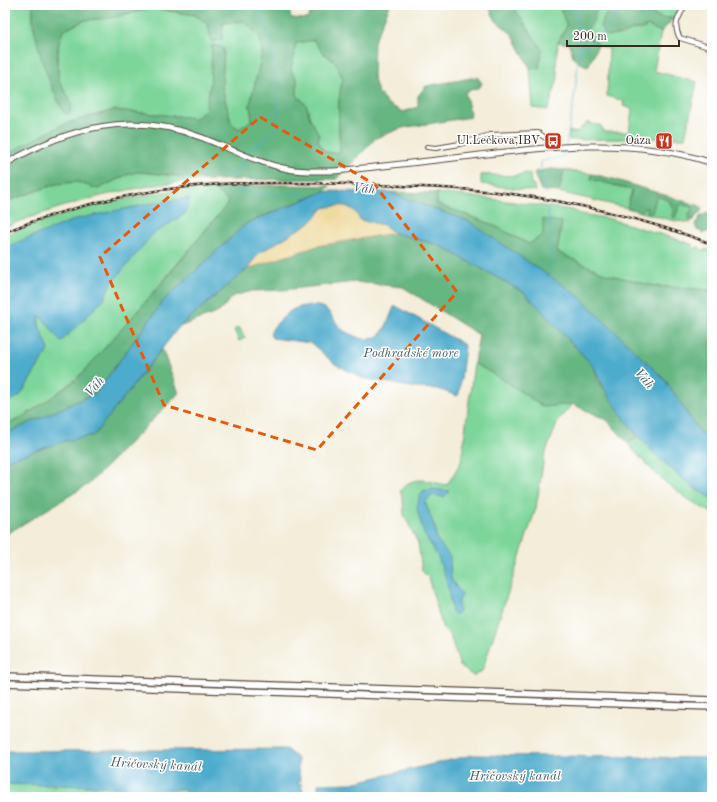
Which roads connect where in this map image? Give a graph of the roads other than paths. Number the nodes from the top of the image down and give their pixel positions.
1 (686, 5) edge
2 (712, 48) edge
3 (427, 146) dead end
4 (552, 147) junction
5 (712, 163) edge
6 (5, 164) edge
7 (5, 676) edge
8 (5, 683) edge
9 (712, 700) edge
10 (712, 707) edge

1 - 2 street
3 - 4 street
4 - 5 main road
4 - 6 main road
7 - 9 highway
8 - 10 highway

